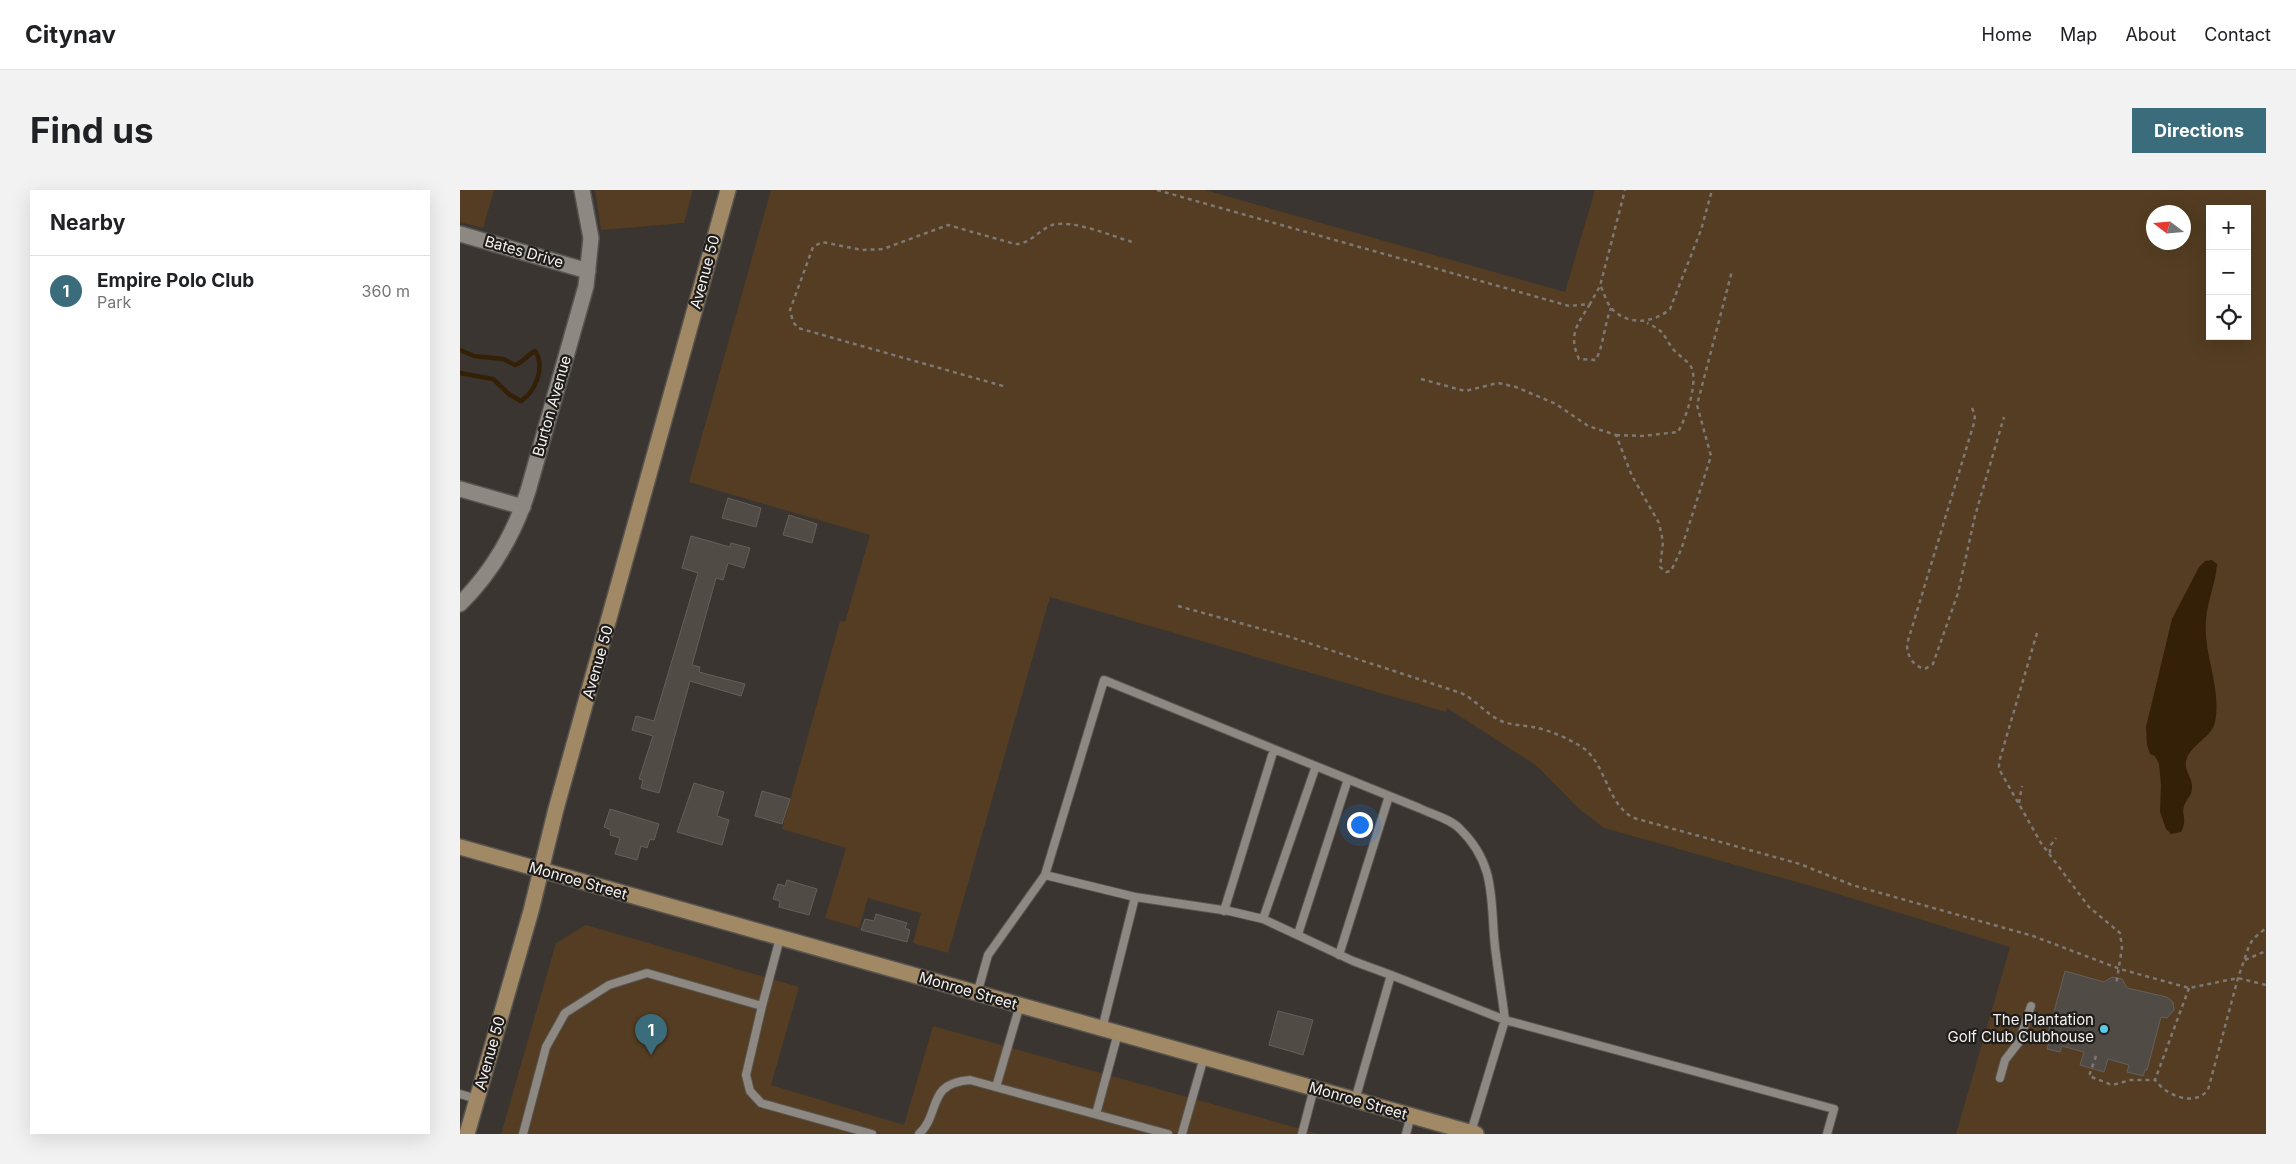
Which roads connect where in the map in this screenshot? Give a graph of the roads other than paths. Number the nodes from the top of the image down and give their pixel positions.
1 (582, 190) edge
2 (728, 190) edge
3 (460, 234) edge
4 (588, 271) junction
5 (460, 489) edge
6 (523, 507) junction
7 (460, 604) edge
8 (1274, 749) junction
9 (1316, 766) junction
10 (1348, 779) junction
11 (1389, 796) junction
12 (460, 847) edge
13 (541, 870) junction
14 (1045, 875) junction
15 (1135, 897) junction
16 (1224, 911) junction
17 (1263, 919) junction
18 (1298, 934) junction
19 (780, 938) junction
20 (1340, 954) junction
21 (1391, 975) junction
22 (977, 994) junction
23 (762, 1006) junction
24 (1020, 1006) junction
25 (2031, 1006) dead end
26 (1506, 1020) junction
27 (1102, 1028) junction
28 (1118, 1033) junction
29 (1204, 1057) junction
30 (2000, 1078) dead end
31 (996, 1087) junction
32 (1314, 1088) junction
33 (460, 1094) edge
34 (477, 1099) junction
35 (1355, 1100) junction
36 (1096, 1114) junction
37 (1411, 1115) junction
38 (1474, 1133) edge
39 (467, 1134) edge
40 (522, 1134) edge
41 (872, 1134) edge
42 (919, 1134) edge
43 (1168, 1134) edge
44 (1182, 1134) edge
45 (1302, 1134) edge
46 (1406, 1134) edge
47 (1827, 1134) edge

1 - 4 street, Burton Avenue
2 - 13 main road, Avenue 50
3 - 4 street, Bates Drive
4 - 6 street, Burton Avenue
5 - 6 street
6 - 7 street, Burton Avenue
8 - 9 lane
8 - 14 lane
8 - 16 lane
9 - 10 lane
9 - 17 lane
10 - 11 lane
10 - 18 lane
11 - 20 lane
11 - 26 lane
12 - 13 main road, Monroe Street
13 - 19 main road, Monroe Street
13 - 34 main road, Avenue 50
14 - 15 lane
14 - 22 lane
15 - 16 lane
15 - 27 lane
16 - 17 lane
17 - 18 lane
18 - 20 lane
19 - 22 main road, Monroe Street
19 - 23 lane
20 - 21 lane
21 - 26 lane
21 - 35 lane
22 - 24 main road, Monroe Street
23 - 40 lane
23 - 41 lane
24 - 27 main road, Monroe Street
24 - 31 lane
25 - 30 lane
26 - 38 lane
26 - 47 lane
27 - 28 main road, Monroe Street
28 - 29 main road, Monroe Street
28 - 36 lane
29 - 32 main road, Monroe Street
29 - 44 lane
31 - 36 lane
31 - 42 lane
32 - 35 main road, Monroe Street
32 - 45 lane
33 - 34 lane
34 - 39 main road, Avenue 50
35 - 37 main road, Monroe Street
36 - 43 lane
37 - 38 main road, Monroe Street
37 - 46 lane

